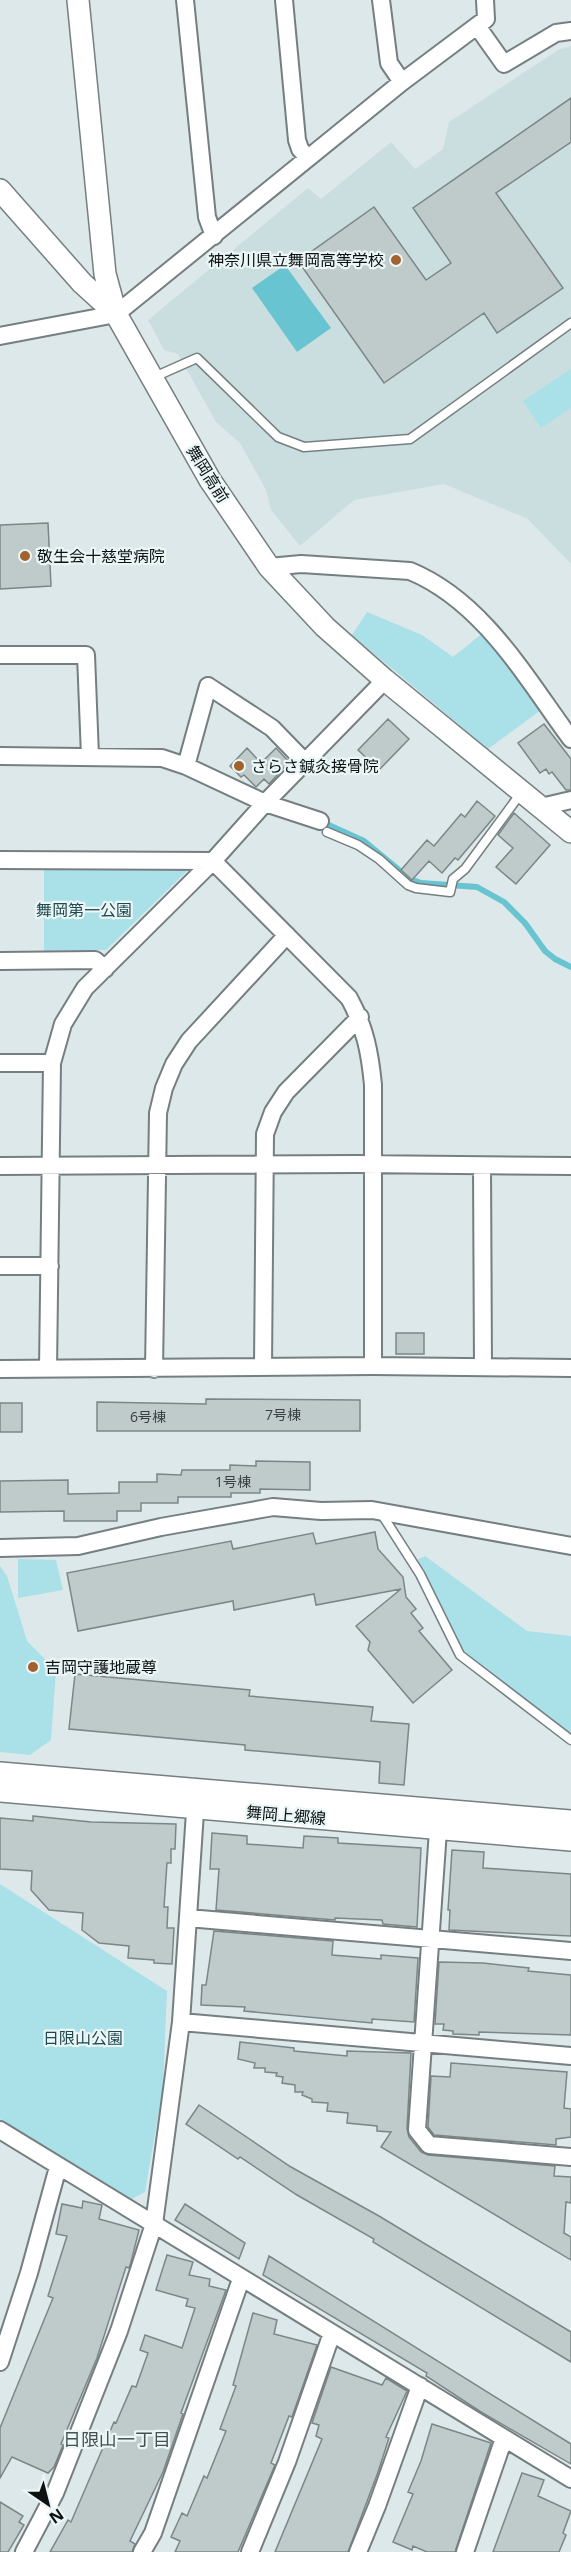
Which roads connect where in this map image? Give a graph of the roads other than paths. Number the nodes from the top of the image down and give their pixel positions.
1 (78, 0) edge
2 (185, 0) edge
3 (284, 0) edge
4 (381, 0) edge
5 (485, 0) edge
6 (477, 26) junction
7 (571, 31) edge
8 (402, 82) junction
9 (308, 158) junction
10 (0, 190) edge
11 (214, 236) junction
12 (116, 314) junction
13 (571, 323) edge
14 (0, 336) edge
15 (152, 378) junction
16 (269, 567) junction
17 (0, 655) edge
18 (385, 680) junction
19 (571, 739) edge
20 (0, 756) edge
21 (90, 756) junction
22 (305, 762) junction
23 (186, 766) junction
24 (523, 792) junction
25 (571, 800) edge
26 (265, 803) junction
27 (541, 807) junction
28 (322, 827) joint
29 (571, 832) edge
30 (0, 860) edge
31 (213, 861) junction
32 (287, 935) junction
33 (0, 961) edge
34 (105, 969) junction
35 (360, 1017) junction
36 (0, 1063) edge
37 (52, 1063) junction
38 (264, 1164) junction
39 (372, 1164) junction
40 (0, 1166) edge
41 (51, 1166) junction
42 (157, 1166) junction
43 (482, 1166) junction
44 (571, 1166) edge
45 (0, 1266) edge
46 (50, 1266) junction
47 (373, 1366) junction
48 (263, 1367) junction
49 (483, 1367) junction
50 (571, 1368) edge
51 (0, 1369) edge
52 (48, 1369) junction
53 (154, 1369) junction
54 (379, 1511) junction
55 (571, 1546) edge
56 (0, 1548) edge
57 (571, 1740) edge
58 (0, 1773) edge
59 (0, 1791) edge
60 (196, 1798) junction
61 (439, 1819) junction
62 (571, 1821) edge
63 (571, 1840) edge
64 (188, 1918) junction
65 (430, 1940) junction
66 (571, 1951) edge
67 (181, 2022) junction
68 (423, 2042) junction
69 (571, 2056) edge
70 (0, 2130) edge
71 (571, 2157) edge
72 (58, 2167) junction
73 (154, 2224) junction
74 (241, 2279) junction
75 (332, 2333) junction
76 (0, 2362) edge
77 (420, 2386) junction
78 (504, 2438) junction
79 (571, 2480) edge
80 (24, 2552) edge
81 (142, 2552) edge
82 (250, 2552) edge
83 (358, 2552) edge
84 (465, 2552) edge

1 - 12 street
2 - 11 street
3 - 9 street
4 - 8 street
5 - 6 street
6 - 7 street
6 - 8 street
8 - 9 street
9 - 11 street
10 - 12 street
11 - 12 street
12 - 14 street
12 - 15 street, 舞岡高前
13 - 15 lane
15 - 16 street, 舞岡高前
16 - 18 street, 舞岡高前
16 - 19 street
17 - 21 street
18 - 22 street
18 - 24 street, 舞岡高前
20 - 21 street
21 - 23 street
22 - 23 street
22 - 26 street
23 - 26 street
24 - 27 street, 舞岡高前
24 - 28 lane
25 - 27 street
26 - 28 street
26 - 31 street
27 - 29 street, 舞岡高前
30 - 31 street
31 - 32 street
31 - 34 street
32 - 35 street
32 - 42 street
33 - 34 street
34 - 37 street
35 - 38 street
35 - 39 street
36 - 37 street
37 - 41 street
38 - 39 street
38 - 42 street
38 - 48 street
39 - 43 street
39 - 47 street
40 - 41 street
41 - 42 street
41 - 46 street
42 - 53 street
43 - 44 street
43 - 49 street
45 - 46 street
46 - 52 street
47 - 48 street
47 - 49 street
48 - 53 street
49 - 50 street
51 - 52 street
52 - 53 street
54 - 55 street
54 - 56 street
54 - 57 lane
58 - 60 street, 舞岡上郷線
59 - 60 street, 舞岡上郷線
60 - 61 street, 舞岡上郷線
60 - 64 street
61 - 62 street, 舞岡上郷線
61 - 63 street, 舞岡上郷線
61 - 65 street
64 - 65 street
64 - 67 street
65 - 66 street
65 - 68 street
67 - 68 street
67 - 73 street
68 - 69 street
68 - 71 street
70 - 72 street
72 - 73 street
72 - 76 street
73 - 74 street
73 - 80 street
74 - 75 street
74 - 81 street
75 - 77 street
75 - 82 street
77 - 78 street
77 - 83 street
78 - 79 street
78 - 84 street

